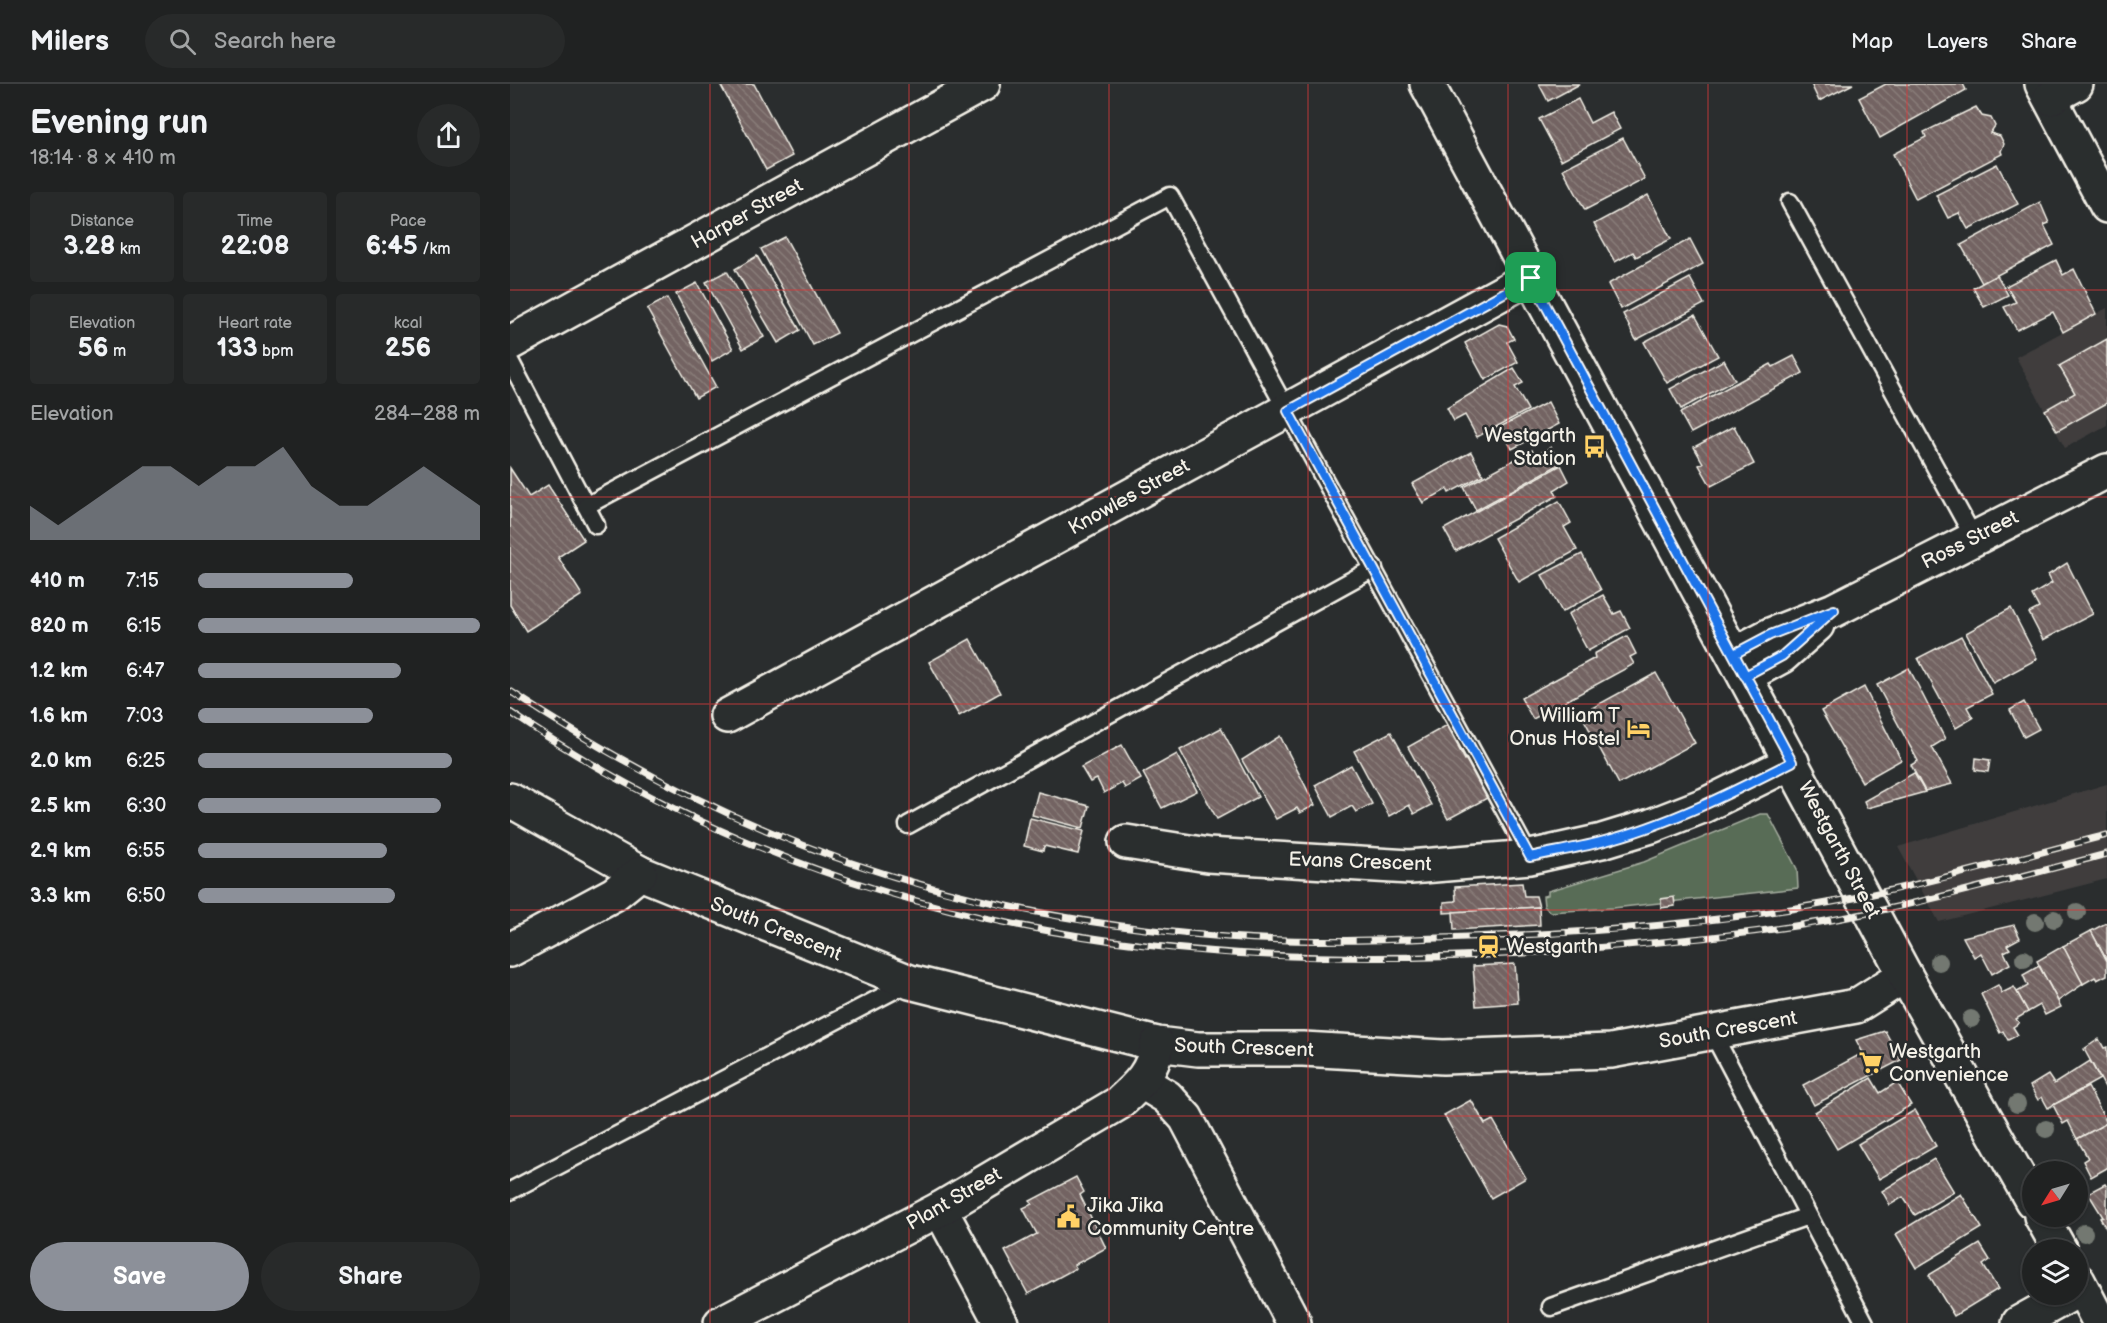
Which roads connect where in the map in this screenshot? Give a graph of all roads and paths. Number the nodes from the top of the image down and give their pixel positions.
1 (983, 84) edge
2 (1427, 84) edge
3 (2056, 89) edge
4 (1790, 202) dead end
5 (2107, 206) edge
6 (1531, 278) junction
7 (510, 343) edge
8 (510, 361) edge
9 (1288, 411) junction
10 (2107, 471) edge
11 (586, 506) junction
12 (596, 525) dead end
13 (1974, 538) junction
14 (1374, 567) junction
15 (1739, 665) junction
16 (727, 716) dead end
17 (1792, 762) junction
18 (510, 800) edge
19 (908, 825) dead end
20 (1126, 842) dead end
21 (1530, 857) junction
22 (640, 873) junction
23 (510, 950) edge
24 (1905, 975) junction
25 (910, 982) junction
26 (1712, 1032) junction
27 (1156, 1044) junction
28 (1142, 1082) junction
29 (2022, 1183) edge
30 (510, 1191) edge
31 (940, 1209) junction
32 (1808, 1216) junction
33 (2050, 1305) edge
34 (2088, 1305) edge
35 (1551, 1307) dead end
36 (722, 1323) edge
37 (1001, 1323) edge
38 (1294, 1323) edge
39 (1865, 1323) edge
40 (2019, 1323) edge
41 (2100, 1323) edge

1 - 7 street, Harper Street
2 - 6 street, Westgarth Street
3 - 5 street
4 - 13 lane
6 - 9 street, Knowles Street
6 - 15 street, Westgarth Street
8 - 11 lane
9 - 11 lane
9 - 14 lane
9 - 16 street, Knowles Street
10 - 13 street, Ross Street
11 - 12 lane
13 - 15 street, Ross Street
14 - 19 lane
14 - 21 lane
15 - 17 street, Westgarth Street
17 - 21 street, Evans Crescent
17 - 24 street, Westgarth Street
18 - 22 street, South Crescent
20 - 21 street, Evans Crescent
22 - 23 street
22 - 25 street, South Crescent
24 - 26 street, South Crescent
24 - 29 street, Westgarth Street
25 - 27 street, South Crescent
25 - 30 lane
26 - 27 street, South Crescent
26 - 32 lane
27 - 28 street, Plant Street
28 - 31 street, Plant Street
28 - 38 street
31 - 36 street, Plant Street
31 - 37 street
32 - 35 lane
32 - 39 lane
33 - 40 street
34 - 41 street

